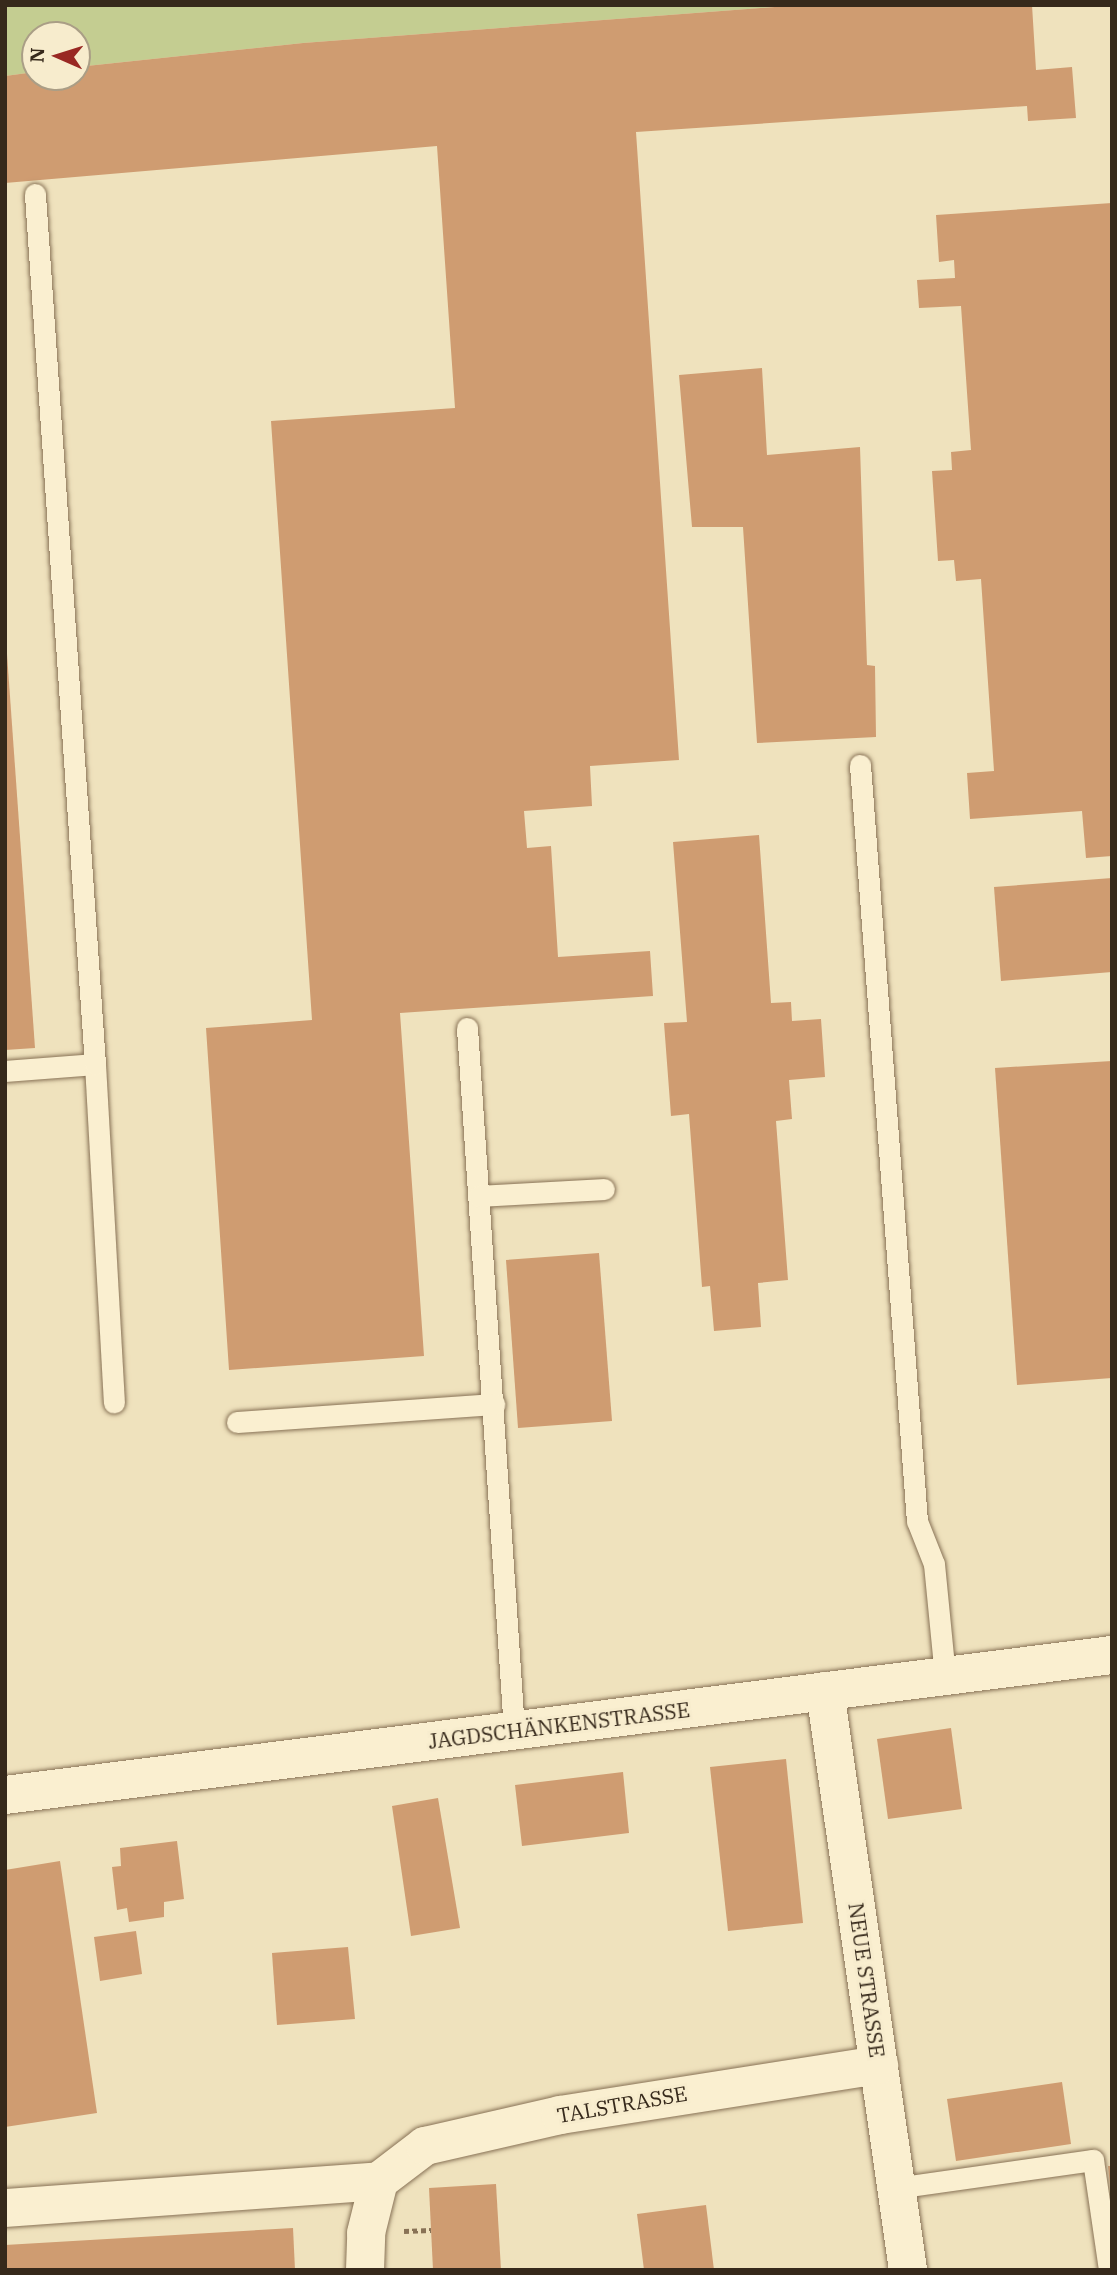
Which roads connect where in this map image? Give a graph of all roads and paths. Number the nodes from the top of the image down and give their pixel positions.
1 (35, 194) dead end
2 (860, 765) dead end
3 (467, 1028) dead end
4 (95, 1064) junction
5 (5, 1071) edge
6 (604, 1188) dead end
7 (479, 1196) junction
8 (114, 1402) dead end
9 (494, 1404) junction
10 (237, 1422) dead end
11 (1112, 1655) edge
12 (945, 1676) junction
13 (825, 1691) junction
14 (514, 1730) junction
15 (5, 1794) edge
16 (879, 2065) junction
17 (379, 2181) junction
18 (896, 2188) junction
19 (5, 2208) edge
20 (365, 2270) edge
21 (908, 2270) edge
22 (1109, 2270) edge

1 - 4 lane
2 - 12 lane
3 - 7 lane
4 - 5 lane
4 - 8 lane
6 - 7 lane
7 - 9 lane
9 - 10 lane
9 - 14 lane
11 - 12 street, JAGDSCHÄNKENSTRASSE
12 - 13 street, JAGDSCHÄNKENSTRASSE
13 - 14 street, JAGDSCHÄNKENSTRASSE
13 - 16 street, NEUE STRASSE
14 - 15 street, JAGDSCHÄNKENSTRASSE
16 - 17 street, TALSTRASSE
16 - 18 street, NEUE STRASSE
17 - 19 street
17 - 20 street
18 - 21 street, NEUE STRASSE
18 - 22 lane

